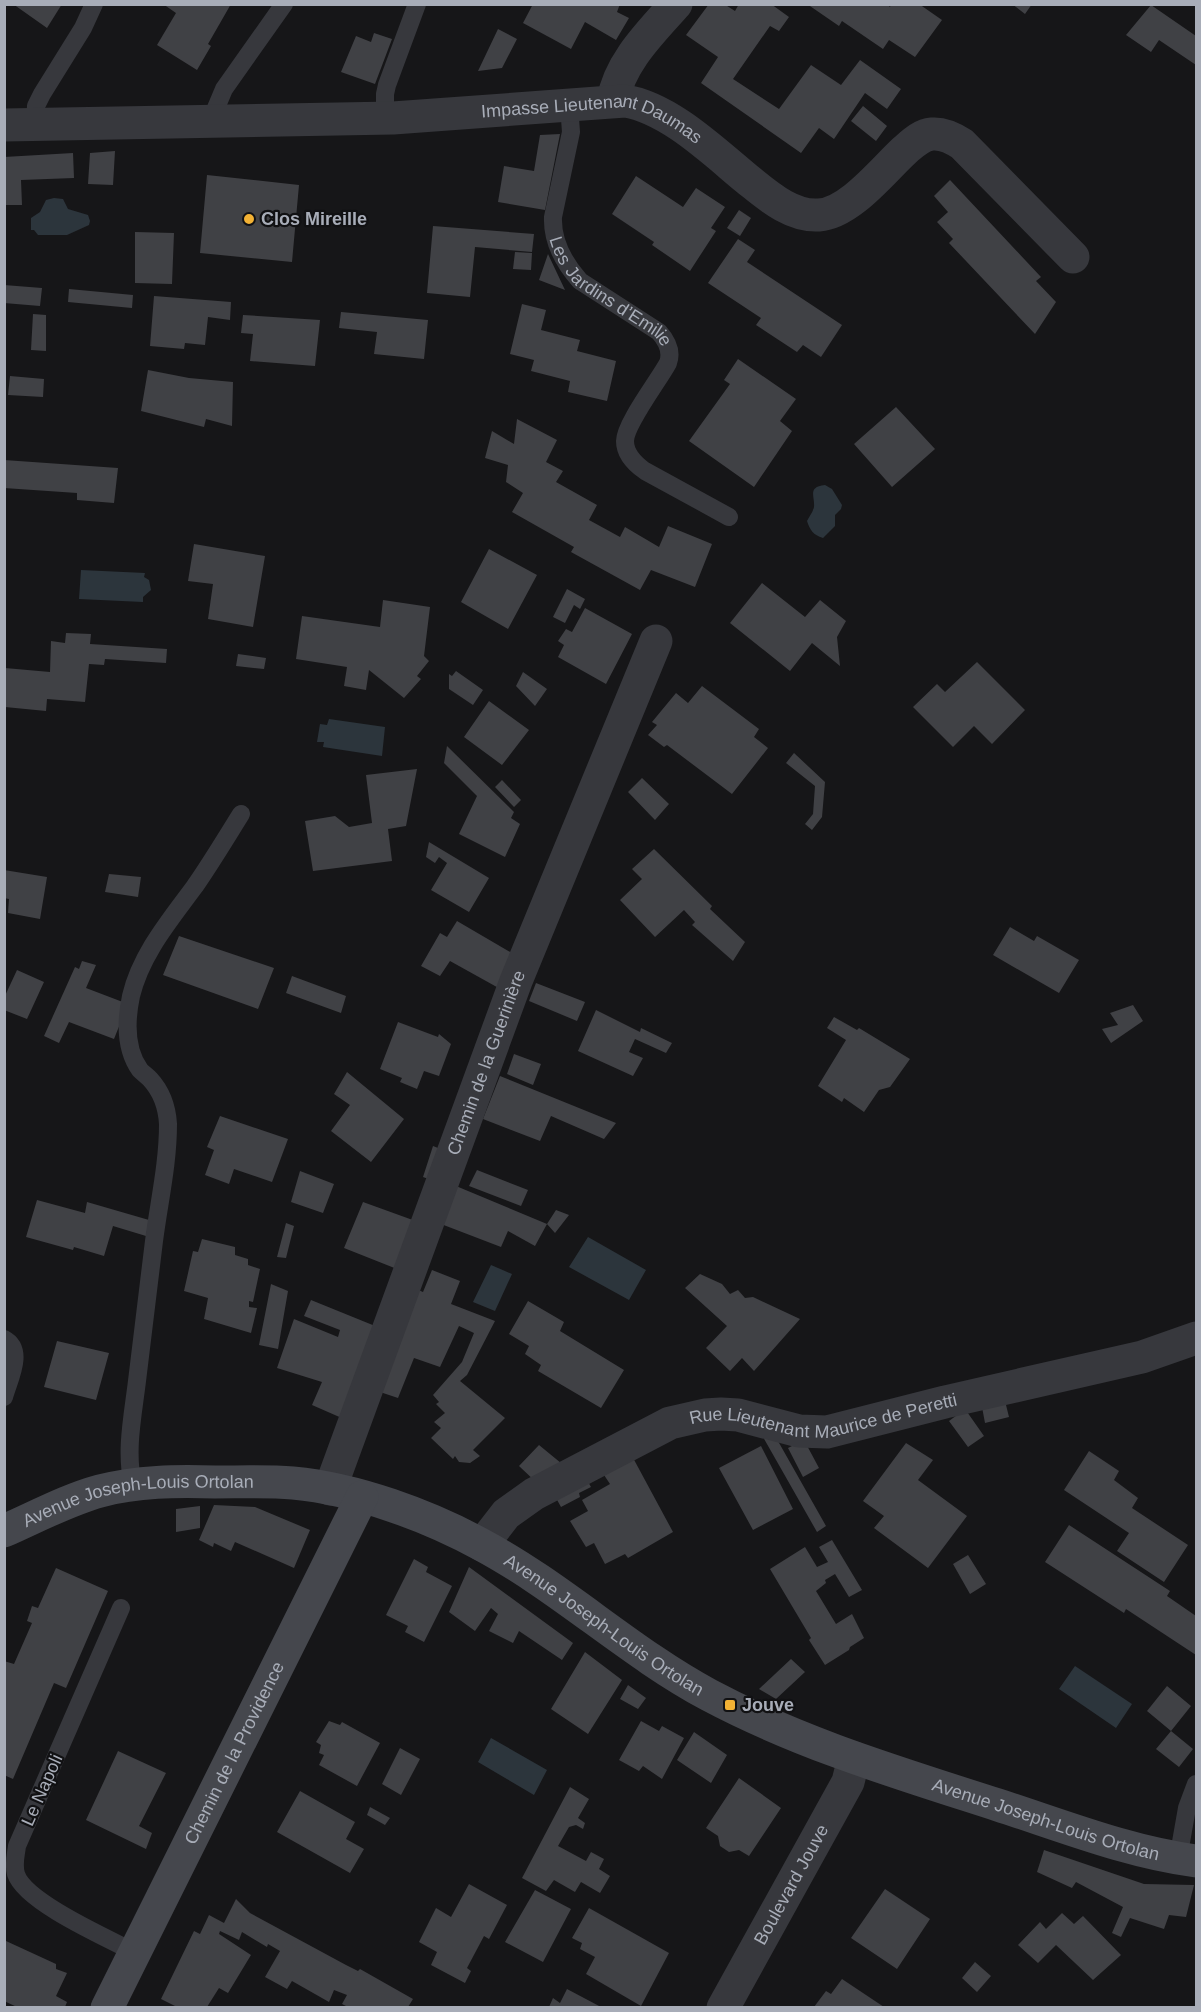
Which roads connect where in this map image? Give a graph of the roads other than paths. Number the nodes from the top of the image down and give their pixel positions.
1 (94, 4) edge
2 (284, 4) edge
3 (417, 4) edge
4 (676, 4) edge
5 (613, 101) junction
6 (569, 105) junction
7 (385, 118) junction
8 (216, 122) junction
9 (20, 125) edge
10 (1073, 257) dead end
11 (729, 517) dead end
12 (656, 641) dead end
13 (242, 814) dead end
14 (1197, 1338) edge
15 (4, 1339) edge
16 (4, 1397) edge
17 (133, 1485) junction
18 (330, 1489) junction
19 (362, 1497) junction
20 (4, 1531) edge
21 (482, 1545) junction
22 (121, 1608) dead end
23 (854, 1758) junction
24 (1197, 1784) edge
25 (1187, 1860) edge
26 (134, 1952) junction
27 (106, 2007) edge
28 (723, 2007) edge

1 - 9 lane
2 - 8 lane
3 - 7 lane
4 - 5 street
5 - 6 street, Impasse Lieutenant Daumas
5 - 10 street, Impasse Lieutenant Daumas
6 - 7 street, Impasse Lieutenant Daumas
6 - 11 lane, Les Jardins d’Emilie
7 - 8 street, Impasse Lieutenant Daumas
8 - 9 street, Impasse Lieutenant Daumas
12 - 18 street, Chemin de la Guerinière
13 - 17 lane
14 - 21 street, Rue Lieutenant Maurice de Peretti
15 - 16 lane
17 - 18 street, Avenue Joseph-Louis Ortolan
17 - 20 street, Avenue Joseph-Louis Ortolan
18 - 19 street, Avenue Joseph-Louis Ortolan
19 - 21 street, Avenue Joseph-Louis Ortolan
19 - 26 street, Chemin de la Providence
21 - 23 street, Avenue Joseph-Louis Ortolan
22 - 26 lane, Le Napoli
23 - 25 street, Avenue Joseph-Louis Ortolan
23 - 28 street, Boulevard Jouve
24 - 25 lane
26 - 27 street, Chemin de la Providence

